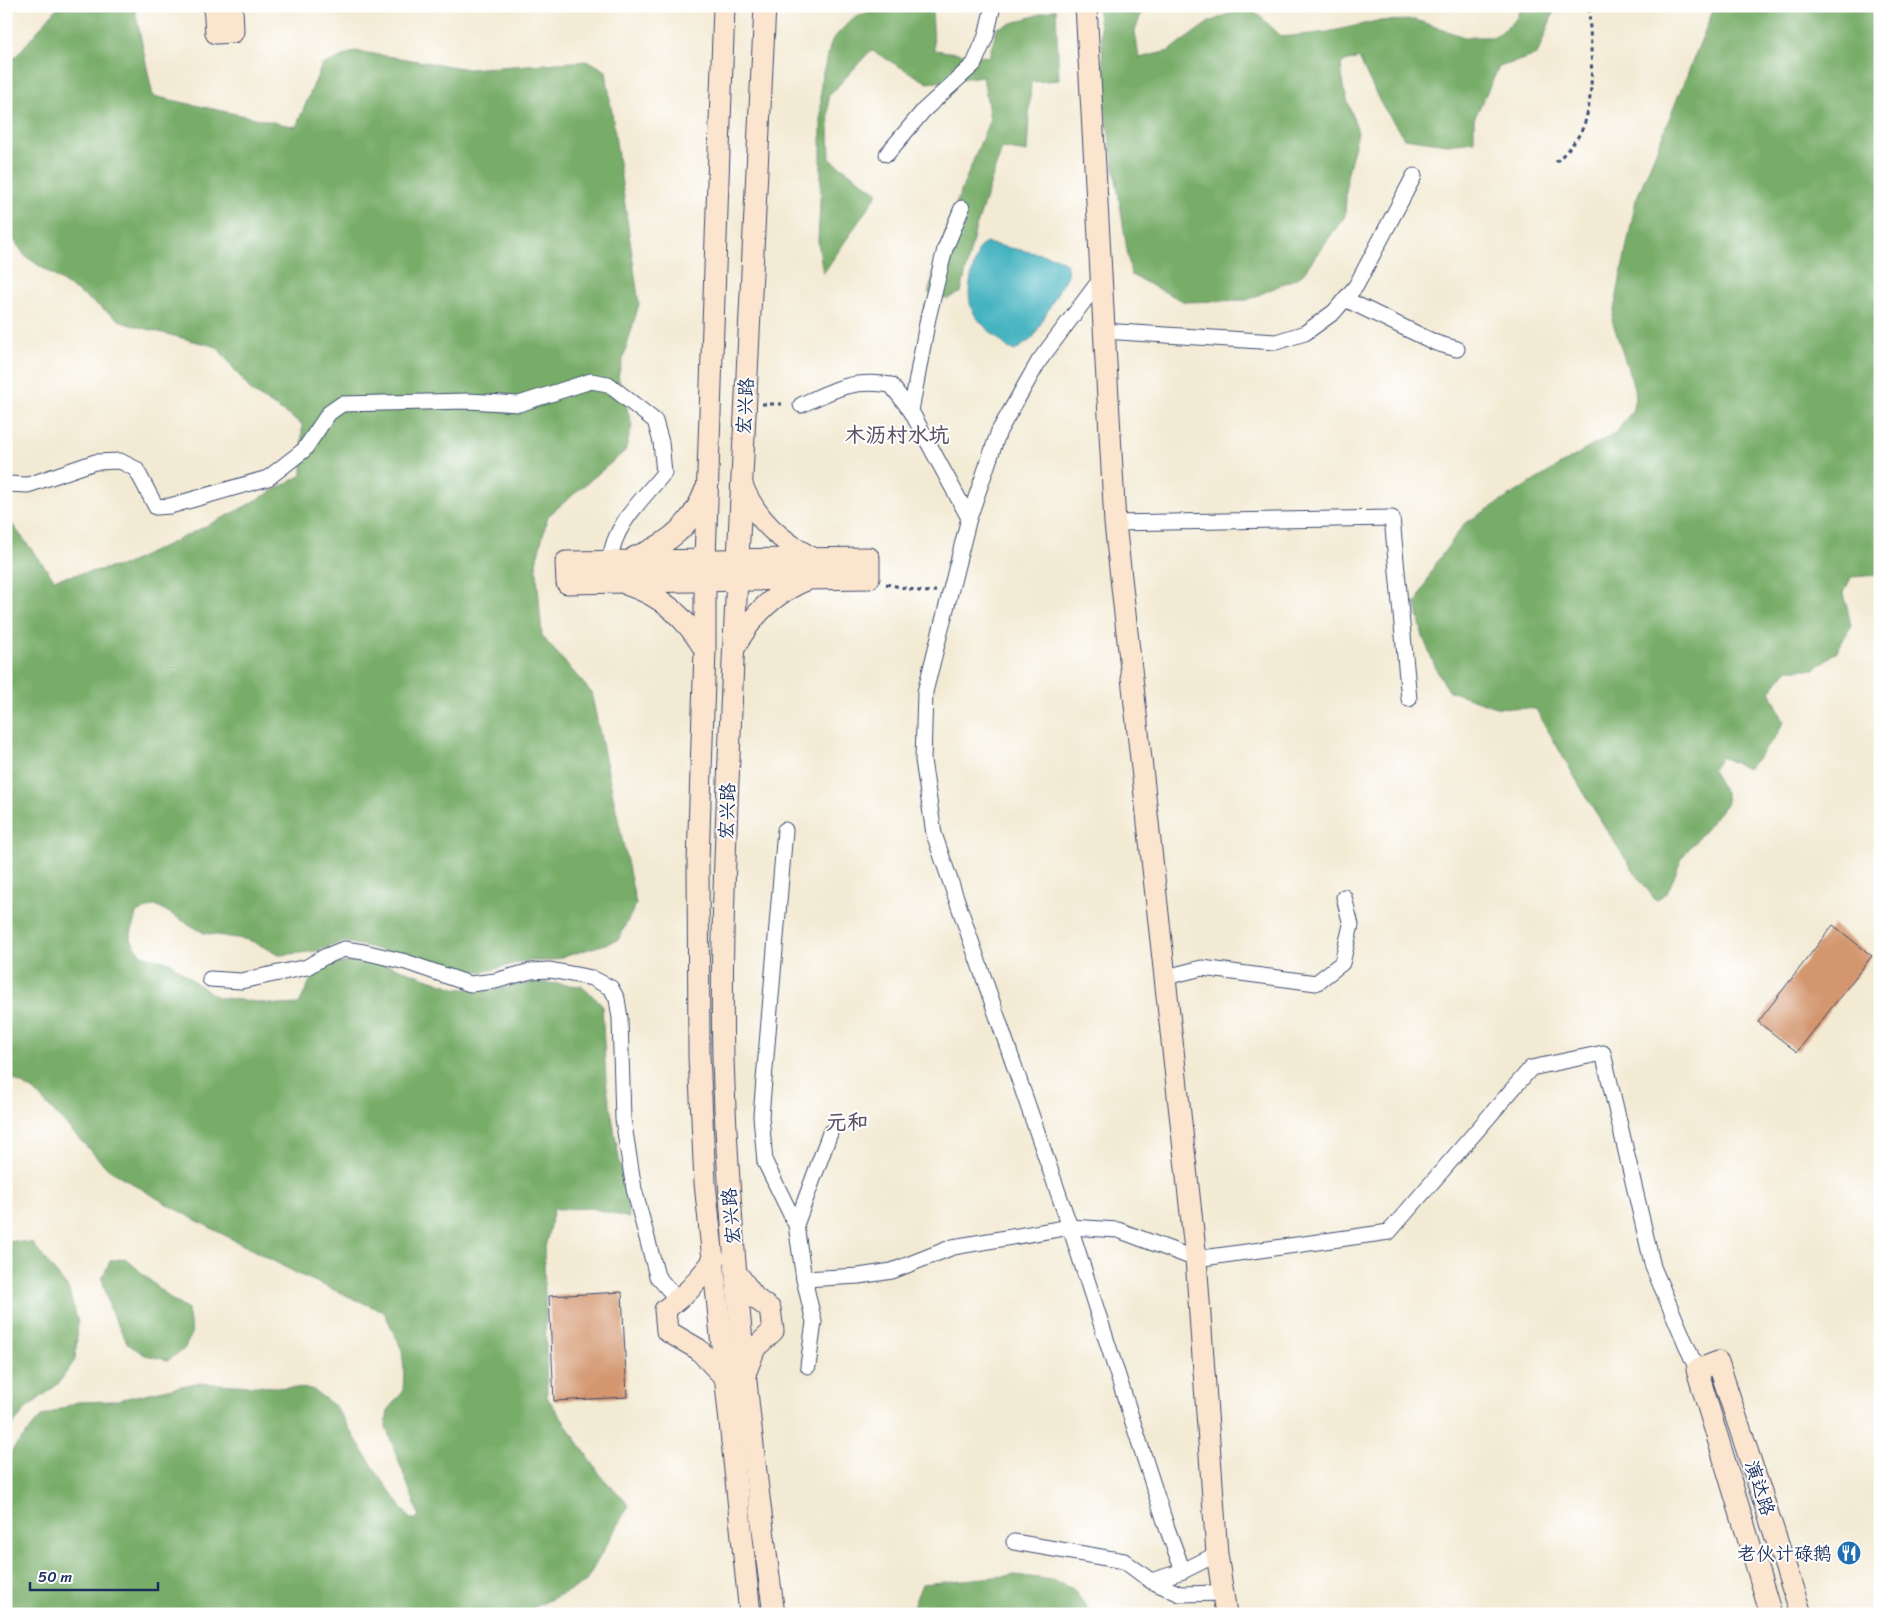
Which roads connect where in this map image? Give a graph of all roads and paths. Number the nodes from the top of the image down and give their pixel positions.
1 (214, 6) edge
2 (232, 6) edge
3 (724, 6) edge
4 (765, 6) edge
5 (993, 6) edge
6 (1086, 6) edge
7 (1588, 6) edge
8 (887, 154) dead end
9 (1556, 162) dead end
10 (1414, 176) dead end
11 (962, 208) dead end
12 (1100, 280) junction
13 (1345, 299) junction
14 (1103, 331) junction
15 (1457, 349) dead end
16 (746, 404) junction
17 (801, 405) joint
18 (911, 411) junction
19 (708, 481) junction
20 (6, 484) edge
21 (742, 484) junction
22 (969, 518) junction
23 (1115, 523) junction
24 (615, 560) junction
25 (812, 568) junction
26 (705, 569) junction
27 (736, 569) junction
28 (869, 578) joint
29 (615, 582) junction
30 (951, 589) junction
31 (734, 649) junction
32 (705, 650) junction
33 (1409, 699) dead end
34 (785, 830) dead end
35 (1344, 897) dead end
36 (1166, 977) junction
37 (210, 979) dead end
38 (830, 1132) dead end
39 (796, 1225) junction
40 (1070, 1227) junction
41 (715, 1258) junction
42 (1196, 1259) junction
43 (737, 1273) junction
44 (804, 1278) junction
45 (678, 1300) junction
46 (808, 1366) dead end
47 (1697, 1370) junction
48 (736, 1377) junction
49 (1014, 1542) dead end
50 (1217, 1554) junction
51 (1183, 1571) junction
52 (1151, 1581) junction
53 (1223, 1593) junction
54 (750, 1614) edge
55 (774, 1614) edge
56 (1226, 1614) edge
57 (1771, 1614) edge
58 (1801, 1614) edge

1 - 2 street
3 - 19 street, 宏兴路
4 - 16 street, 宏兴路
5 - 8 street
6 - 12 street
7 - 9 path
10 - 13 street
11 - 18 street
12 - 14 street
12 - 22 street
13 - 14 street
13 - 15 street
14 - 23 street
16 - 17 path
16 - 21 street, 宏兴路
17 - 18 street
18 - 22 street
19 - 24 street
19 - 26 street, 宏兴路
20 - 24 street
21 - 25 street
21 - 27 street, 宏兴路
22 - 30 street
23 - 33 street
23 - 36 street
24 - 26 street
24 - 29 street
25 - 27 street
25 - 28 street
25 - 31 street
26 - 27 street
26 - 29 street
26 - 32 street, 宏兴路
27 - 31 street, 宏兴路
28 - 30 path
29 - 32 street
30 - 40 street
31 - 43 street, 宏兴路
32 - 41 street, 宏兴路
34 - 39 street
35 - 36 street
36 - 42 street
37 - 45 street
38 - 39 street
39 - 44 street
40 - 42 street
40 - 44 street
40 - 51 street
41 - 45 street
41 - 48 street, 宏兴路
42 - 47 street
42 - 50 street
43 - 48 street, 宏兴路
43 - 48 street
44 - 46 street
45 - 48 street
47 - 57 street, 演达路
47 - 58 street, 演达路
48 - 54 street, 宏兴路
48 - 55 street, 宏兴路
49 - 52 street
50 - 51 street
50 - 53 street
51 - 52 street
52 - 53 street
53 - 56 street

